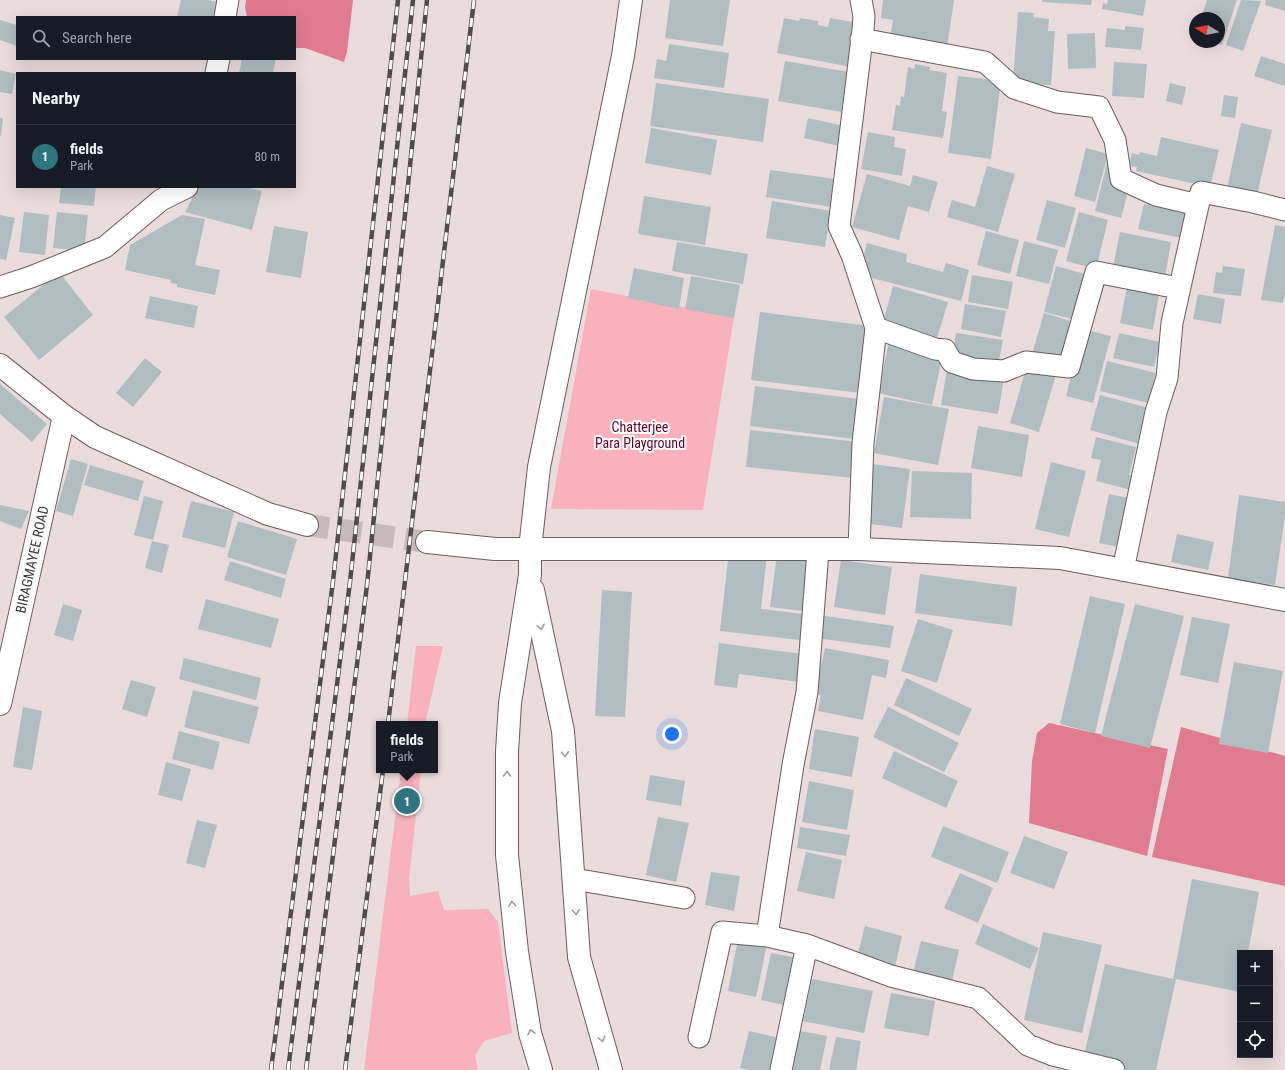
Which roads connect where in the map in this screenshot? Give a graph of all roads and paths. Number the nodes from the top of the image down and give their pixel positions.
1 (228, 0) edge
2 (631, 0) edge
3 (861, 0) edge
4 (225, 16) edge
5 (861, 39) junction
6 (218, 60) edge
7 (216, 72) edge
8 (185, 188) edge
9 (1198, 205) junction
10 (1285, 210) edge
11 (0, 287) edge
12 (1178, 288) junction
13 (876, 328) junction
14 (0, 365) edge
15 (64, 416) junction
16 (307, 525) tunnel mouth
17 (427, 542) tunnel mouth
18 (530, 549) junction
19 (859, 549) junction
20 (818, 551) junction
21 (1124, 570) junction
22 (530, 575) junction
23 (1285, 600) edge
24 (7, 646) edge
25 (0, 704) edge
26 (574, 879) junction
27 (684, 898) dead end
28 (767, 936) junction
29 (807, 945) junction
30 (699, 1036) dead end
31 (541, 1070) edge
32 (610, 1070) edge
33 (781, 1070) edge
34 (1114, 1070) edge

1 - 4 street
2 - 18 main road
3 - 5 street
5 - 9 street
5 - 13 street
6 - 7 street
8 - 11 street
9 - 10 street
9 - 12 street
12 - 13 street
12 - 21 street
13 - 19 street
14 - 15 main road
15 - 16 main road
15 - 24 main road, BIRAGMAYEE ROAD
17 - 18 main road
18 - 20 main road
18 - 22 main road
19 - 20 main road
19 - 21 main road
20 - 28 street
21 - 23 main road
22 -> 26 main road
31 -> 22 main road
24 - 25 main road, BIRAGMAYEE ROAD
26 - 27 street
26 -> 32 main road
28 - 29 street
28 - 30 street
29 - 33 street
29 - 34 street

